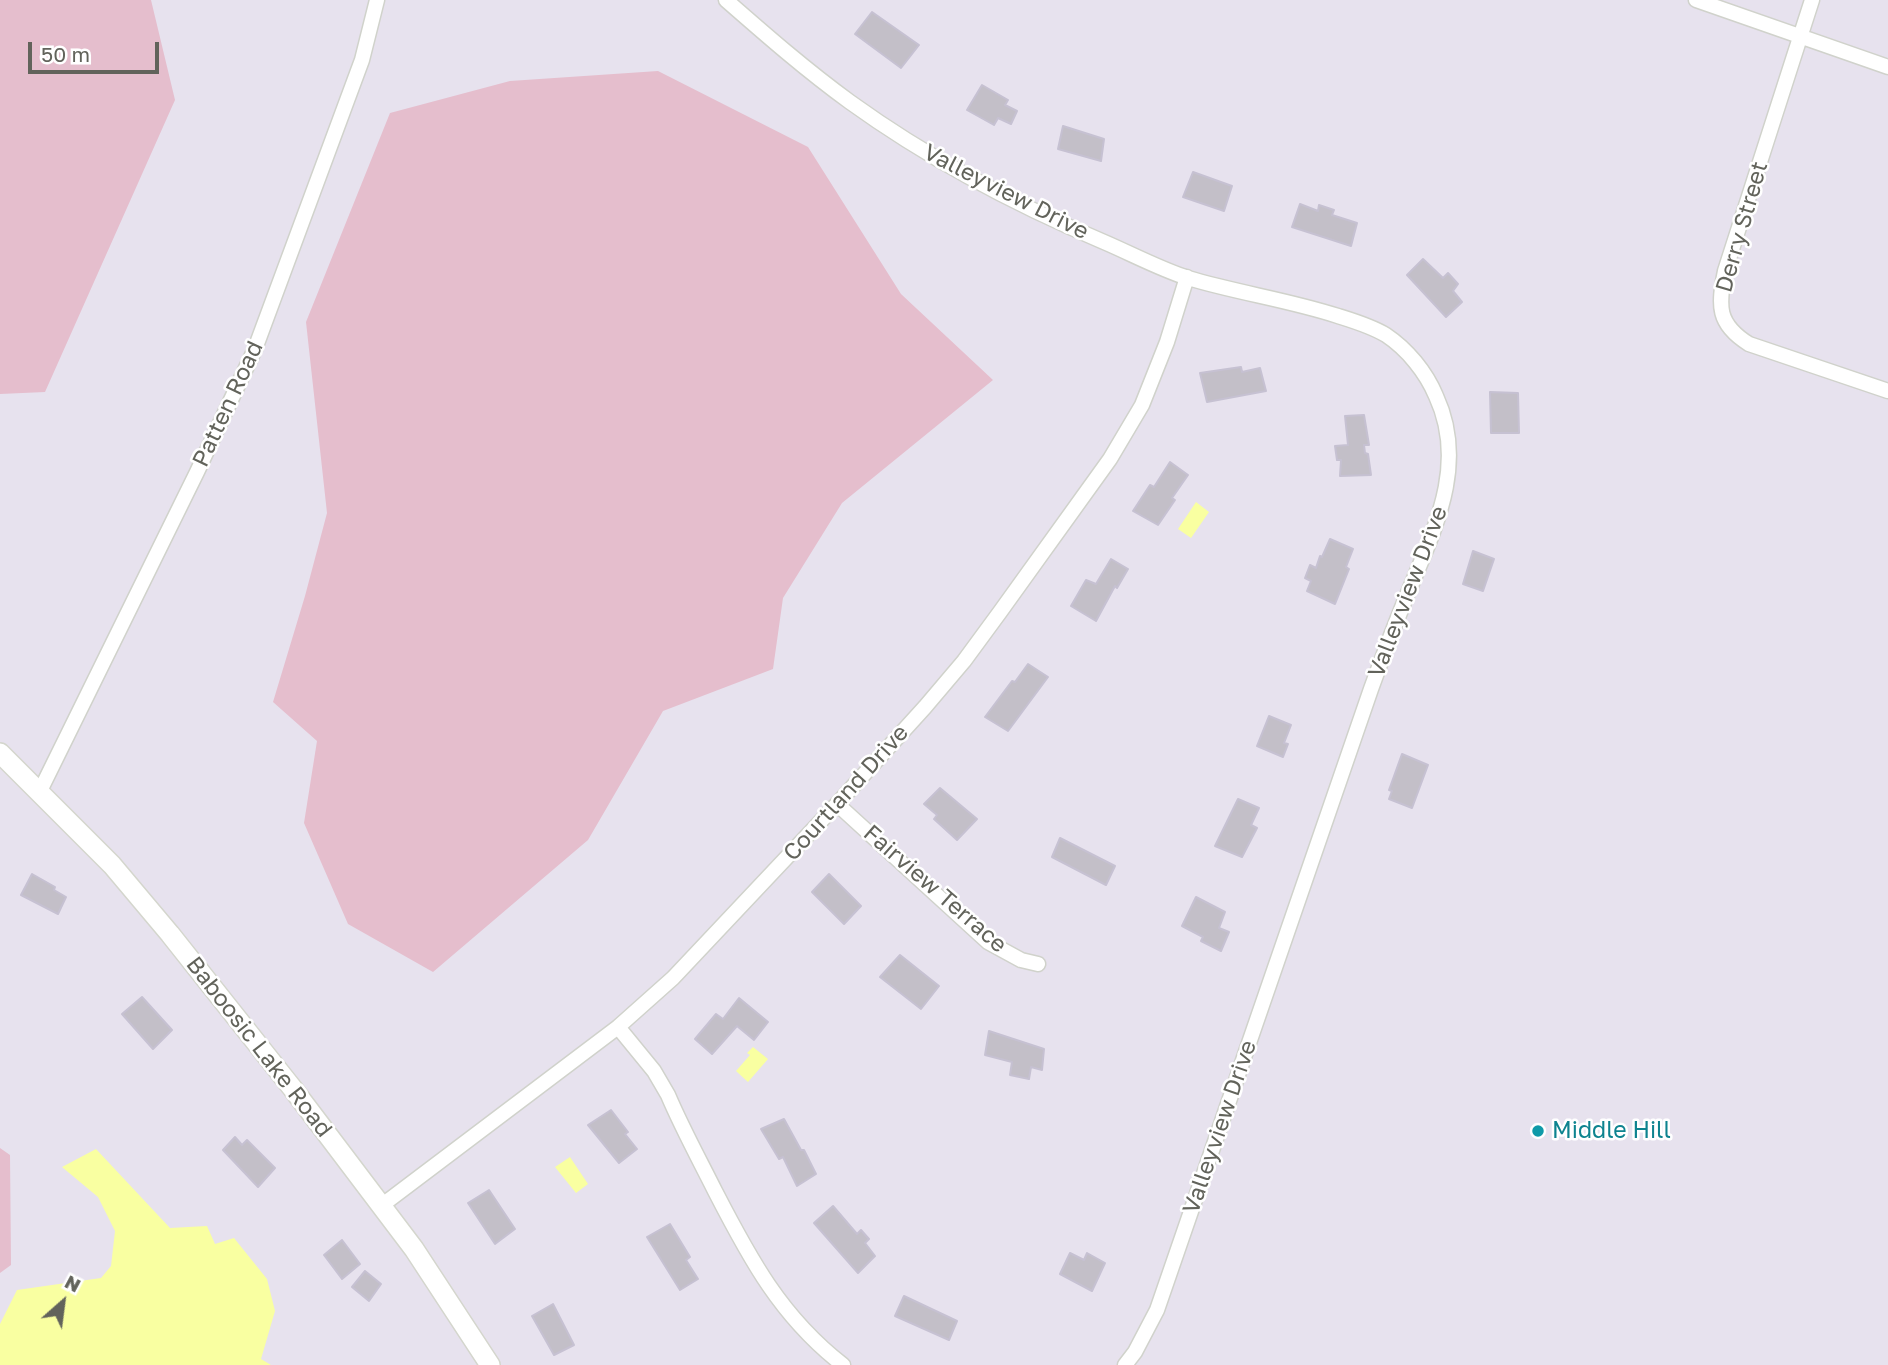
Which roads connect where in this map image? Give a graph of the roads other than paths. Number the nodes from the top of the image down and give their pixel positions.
1 (377, 0) edge
2 (726, 0) edge
3 (1696, 0) edge
4 (1812, 0) edge
5 (1799, 36) junction
6 (1888, 67) edge
7 (1187, 277) junction
8 (1888, 391) edge
9 (0, 753) edge
10 (40, 791) junction
11 (837, 804) junction
12 (1038, 964) dead end
13 (618, 1027) junction
14 (381, 1206) junction
15 (490, 1365) edge
16 (844, 1365) edge
17 (1125, 1365) edge

1 - 10 street, Patten Road
2 - 7 street, Valleyview Drive
3 - 5 street
4 - 5 street, Derry Street
5 - 6 street
5 - 8 street, Derry Street
7 - 11 street, Courtland Drive
7 - 17 street, Valleyview Drive
9 - 10 street, Baboosic Lake Road
10 - 14 street, Baboosic Lake Road
11 - 12 street, Fairview Terrace
11 - 13 street, Courtland Drive
13 - 14 street, Courtland Drive
13 - 16 street
14 - 15 street, Baboosic Lake Road

